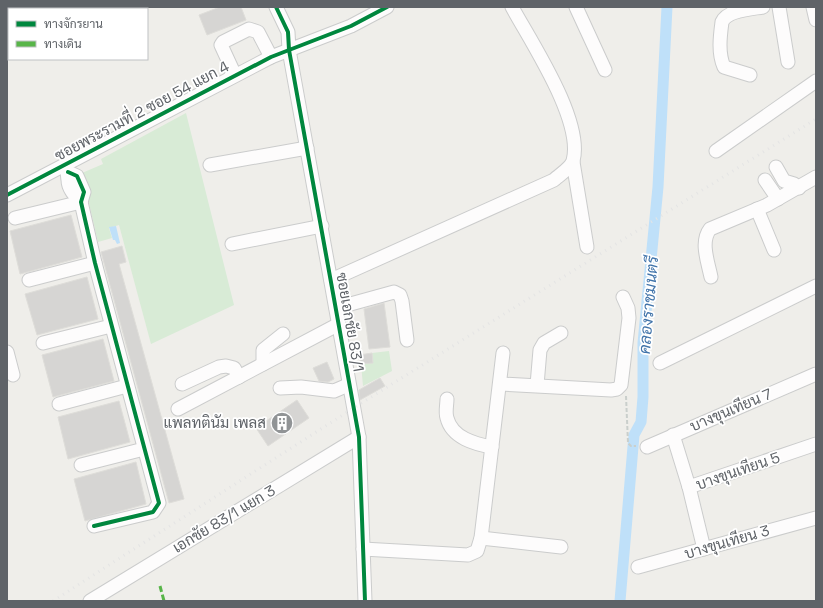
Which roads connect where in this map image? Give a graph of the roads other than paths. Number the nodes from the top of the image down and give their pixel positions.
1 (276, 7) edge
2 (387, 7) edge
3 (512, 7) edge
4 (576, 7) edge
5 (763, 7) edge
6 (779, 7) edge
7 (813, 7) edge
8 (816, 20) edge
9 (289, 50) junction
10 (271, 57) junction
11 (788, 62) dead end
12 (605, 70) dead end
13 (750, 76) dead end
14 (230, 78) junction
15 (816, 81) edge
16 (307, 148) junction
17 (716, 151) dead end
18 (573, 162) junction
19 (210, 165) dead end
20 (776, 167) dead end
21 (67, 169) junction
22 (816, 177) edge
23 (765, 180) dead end
24 (799, 188) junction
25 (7, 194) edge
26 (778, 199) junction
27 (81, 202) junction
28 (757, 209) junction
29 (15, 218) dead end
30 (322, 226) junction
31 (232, 244) dead end
32 (588, 247) dead end
33 (774, 250) dead end
34 (95, 263) junction
35 (711, 277) dead end
36 (29, 280) dead end
37 (331, 280) junction
38 (816, 286) edge
39 (623, 298) dead end
40 (336, 308) junction
41 (339, 324) junction
42 (111, 326) junction
43 (561, 333) dead end
44 (283, 334) dead end
45 (407, 340) dead end
46 (43, 342) dead end
47 (7, 352) edge
48 (504, 353) dead end
49 (660, 363) dead end
50 (263, 364) junction
51 (816, 374) edge
52 (13, 375) dead end
53 (239, 377) junction
54 (182, 384) dead end
55 (501, 384) junction
56 (348, 385) junction
57 (537, 385) junction
58 (127, 386) junction
59 (280, 388) dead end
60 (447, 399) dead end
61 (59, 404) dead end
62 (178, 409) dead end
63 (674, 435) junction
64 (359, 437) junction
65 (816, 444) edge
66 (492, 447) junction
67 (647, 447) dead end
68 (144, 449) junction
69 (81, 465) dead end
70 (689, 487) junction
71 (816, 518) edge
72 (94, 526) dead end
73 (481, 538) junction
74 (561, 547) dead end
75 (363, 549) junction
76 (704, 549) junction
77 (638, 567) dead end
78 (90, 601) edge
79 (365, 601) edge

1 - 9 street, ซอยเอกชัย 83/1
2 - 9 street, ซอยพระรามที่ 2 ซอย 54 แยก 4
3 - 18 street
4 - 12 street
5 - 13 street
6 - 11 street
7 - 8 street
9 - 10 street, ซอยพระรามที่ 2 ซอย 54 แยก 4
9 - 16 street, ซอยเอกชัย 83/1
10 - 14 street, ซอยพระรามที่ 2 ซอย 54 แยก 4
10 - 14 street
14 - 21 street, ซอยพระรามที่ 2 ซอย 54 แยก 4
15 - 17 street
16 - 19 street
16 - 30 street, ซอยเอกชัย 83/1
18 - 32 street
18 - 37 street
20 - 24 street
21 - 25 street, ซอยพระรามที่ 2 ซอย 54 แยก 4
21 - 27 street
22 - 24 street
23 - 26 street
24 - 26 street
26 - 28 street
27 - 29 street
27 - 34 street
28 - 33 street
28 - 35 street
30 - 31 street
30 - 37 street, ซอยเอกชัย 83/1
34 - 36 street
34 - 42 street
37 - 40 street, ซอยเอกชัย 83/1
38 - 49 street
39 - 57 street
40 - 41 street, ซอยเอกชัย 83/1
40 - 45 street
41 - 50 street
41 - 56 street, ซอยเอกชัย 83/1
42 - 46 street
42 - 58 street
43 - 57 street
44 - 50 street
47 - 52 street
48 - 55 street
50 - 53 street
51 - 63 street, บางขุนเทียน 7
53 - 54 street
53 - 62 street
55 - 57 street
55 - 66 street
56 - 59 street
56 - 64 street, ซอยเอกชัย 83/1
58 - 61 street
58 - 68 street
60 - 66 street
63 - 67 street, บางขุนเทียน 7
63 - 70 street, บางขุนเทียน 5
64 - 75 street, ซอยเอกชัย 83/1
64 - 78 street, เอกชัย 83/1 แยก 3
65 - 70 street, บางขุนเทียน 5
66 - 73 street
68 - 69 street
68 - 72 street
70 - 76 street
71 - 76 street, บางขุนเทียน 3
73 - 74 street
73 - 75 street
75 - 79 street, ซอยเอกชัย 83/1
76 - 77 street, บางขุนเทียน 3

